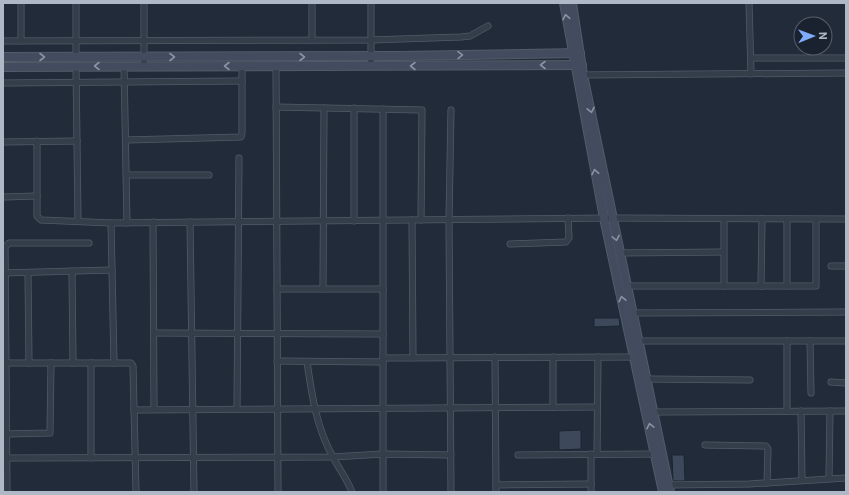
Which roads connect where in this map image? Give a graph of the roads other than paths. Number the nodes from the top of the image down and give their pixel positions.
1 (21, 3) edge
2 (76, 3) edge
3 (144, 3) edge
4 (312, 3) edge
5 (371, 3) edge
6 (564, 3) edge
7 (572, 3) edge
8 (749, 3) edge
9 (488, 26) dead end
10 (76, 40) junction
11 (144, 40) junction
12 (312, 40) junction
13 (371, 40) junction
14 (3, 41) edge
15 (21, 41) junction
16 (577, 53) junction
17 (3, 56) edge
18 (76, 57) junction
19 (144, 57) junction
20 (371, 57) junction
21 (751, 58) junction
22 (846, 58) edge
23 (578, 65) junction
24 (76, 66) junction
25 (124, 66) junction
26 (144, 66) junction
27 (242, 66) junction
28 (276, 66) junction
29 (371, 66) junction
30 (3, 67) edge
31 (846, 73) edge
32 (751, 74) junction
33 (580, 76) junction
34 (242, 81) junction
35 (76, 82) junction
36 (125, 82) junction
37 (3, 83) edge
38 (276, 107) junction
39 (324, 108) junction
40 (354, 108) junction
41 (383, 109) junction
42 (451, 110) dead end
43 (126, 140) junction
44 (37, 141) junction
45 (77, 141) junction
46 (3, 142) edge
47 (239, 158) dead end
48 (127, 175) junction
49 (209, 175) dead end
50 (37, 196) junction
51 (3, 197) edge
52 (568, 218) junction
53 (608, 218) junction
54 (724, 219) junction
55 (762, 219) junction
56 (787, 219) junction
57 (412, 220) junction
58 (421, 220) junction
59 (449, 220) junction
60 (816, 220) junction
61 (846, 220) edge
62 (78, 221) junction
63 (276, 221) junction
64 (324, 221) junction
65 (354, 221) junction
66 (383, 221) junction
67 (153, 222) junction
68 (190, 222) junction
69 (238, 222) junction
70 (111, 223) junction
71 (127, 223) junction
72 (89, 243) dead end
73 (510, 244) dead end
74 (723, 252) junction
75 (619, 253) junction
76 (831, 266) dead end
77 (846, 266) edge
78 (112, 270) junction
79 (72, 272) junction
80 (28, 273) junction
81 (4, 274) edge
82 (626, 286) junction
83 (724, 286) junction
84 (761, 286) junction
85 (787, 286) junction
86 (277, 289) junction
87 (323, 289) junction
88 (383, 289) junction
89 (846, 312) edge
90 (632, 313) junction
91 (154, 333) junction
92 (192, 333) junction
93 (236, 333) junction
94 (277, 333) junction
95 (383, 334) junction
96 (639, 341) junction
97 (787, 341) junction
98 (810, 341) junction
99 (846, 342) edge
100 (495, 357) junction
101 (553, 357) junction
102 (598, 357) junction
103 (638, 357) junction
104 (413, 358) junction
105 (451, 358) junction
106 (383, 360) junction
107 (277, 362) junction
108 (307, 362) junction
109 (4, 363) edge
110 (51, 363) junction
111 (73, 363) junction
112 (91, 363) junction
113 (114, 363) junction
114 (29, 364) junction
115 (648, 379) junction
116 (750, 380) dead end
117 (831, 382) dead end
118 (846, 383) edge
119 (811, 393) dead end
120 (5, 406) edge
121 (495, 407) junction
122 (553, 407) junction
123 (597, 407) junction
124 (278, 408) junction
125 (314, 408) junction
126 (383, 408) junction
127 (451, 408) junction
128 (154, 409) junction
129 (193, 409) junction
130 (237, 409) junction
131 (134, 410) junction
132 (787, 411) junction
133 (801, 411) junction
134 (830, 411) junction
135 (846, 411) edge
136 (654, 412) junction
137 (6, 434) junction
138 (705, 445) dead end
139 (5, 451) edge
140 (383, 454) junction
141 (591, 454) junction
142 (598, 454) junction
143 (659, 454) junction
144 (451, 455) junction
145 (518, 455) dead end
146 (278, 457) junction
147 (332, 457) junction
148 (7, 458) junction
149 (91, 458) junction
150 (135, 458) junction
151 (193, 458) junction
152 (830, 478) junction
153 (846, 478) edge
154 (802, 480) junction
155 (767, 483) junction
156 (496, 484) junction
157 (591, 484) junction
158 (666, 489) edge
159 (7, 492) edge
160 (136, 492) edge
161 (194, 492) edge
162 (278, 492) edge
163 (352, 492) edge
164 (383, 492) edge
165 (451, 492) edge
166 (496, 492) edge
167 (591, 492) edge

1 - 15 street
2 - 10 street
3 - 11 street
4 - 12 street
5 - 13 street
16 -> 6 street
7 - 16 street
8 - 21 street
9 - 13 street
10 - 11 street
10 - 15 street
10 - 18 street
11 - 12 street
11 - 19 street
12 - 13 street
13 - 20 street
14 - 15 street
20 -> 16 street
16 - 23 street
17 -> 18 street
18 - 19 street
19 -> 20 street
19 - 26 street
20 - 29 street
21 - 22 street
21 - 32 street
23 -> 29 street
23 - 33 street
25 -> 24 street
24 - 30 street
24 - 35 street
25 - 26 street
25 - 36 street
27 -> 26 street
27 - 28 street
27 - 34 street
28 - 29 street
28 - 38 street
31 - 32 street
32 - 33 street
33 - 53 street
34 - 36 street
34 - 43 street
35 - 36 street
35 - 37 street
35 - 45 street
36 - 43 street
38 - 39 street
38 - 63 street
39 - 40 street
39 - 64 street
40 - 41 street
40 - 65 street
41 - 58 street
41 - 66 street
42 - 59 street
43 - 48 street
44 - 45 street
44 - 46 street
44 - 50 street
45 - 62 street
47 - 69 street
48 - 49 street
48 - 71 street
50 - 51 street
50 - 62 street
52 - 53 street
52 - 59 street
52 - 73 street
53 - 54 street
53 -> 75 street
103 -> 53 street
54 - 55 street
54 - 74 street
55 - 56 street
55 - 84 street
56 - 60 street
56 - 85 street
57 - 58 street
57 - 66 street
57 - 104 street
58 - 59 street
59 - 105 street
60 - 61 street
60 - 85 street
62 - 70 street
63 - 64 street
63 - 69 street
63 - 86 street
64 - 65 street
64 - 87 street
65 - 66 street
66 - 88 street
67 - 68 street
67 - 71 street
67 - 91 street
68 - 69 street
68 - 92 street
69 - 93 street
70 - 71 street
70 - 78 street
72 - 81 street
74 - 75 street
74 - 83 street
75 - 82 street
76 - 77 street
78 - 79 street
78 - 113 street
79 - 80 street
79 - 111 street
80 - 81 street
80 - 114 street
81 - 109 street
82 - 83 street
82 - 90 street
83 - 84 street
84 - 85 street
86 - 87 street
86 - 94 street
87 - 88 street
88 - 95 street
89 - 90 street
90 - 96 street
91 - 92 street
91 - 128 street
92 - 93 street
92 - 129 street
93 - 94 street
93 - 130 street
94 - 95 street
94 - 107 street
95 - 106 street
96 - 97 street
96 - 103 street
97 - 98 street
97 - 132 street
98 - 99 street
98 - 119 street
100 - 101 street
100 - 105 street
100 - 121 street
101 - 102 street
101 - 122 street
102 - 103 street
102 - 123 street
103 - 115 street
143 -> 103 street
104 - 105 street
104 - 106 street
105 - 127 street
106 - 108 street
106 - 126 street
107 - 108 street
107 - 124 street
108 - 125 street
109 - 114 street
109 - 120 street
110 - 111 street
110 - 114 street
110 - 137 street
111 - 112 street
112 - 113 street
112 - 149 street
113 - 131 street
115 - 116 street
115 - 136 street
117 - 118 street
120 - 137 street
121 - 122 street
121 - 127 street
121 - 156 street
122 - 123 street
123 - 142 street
124 - 125 street
124 - 130 street
124 - 146 street
125 - 126 street
125 - 147 street
126 - 127 street
126 - 140 street
127 - 144 street
128 - 129 street
128 - 131 street
129 - 130 street
129 - 151 street
131 - 150 street
132 - 133 street
132 - 136 street
133 - 134 street
133 - 154 street
134 - 135 street
134 - 152 street
136 - 143 street
137 - 139 street
138 - 155 street
139 - 148 street
140 - 144 street
140 - 147 street
140 - 164 street
141 - 142 street
141 - 145 street
141 - 157 street
142 - 143 street
143 - 158 street
144 - 165 street
146 - 147 street
146 - 151 street
146 - 162 street
147 - 163 street
148 - 149 street
148 - 159 street
149 - 150 street
150 - 151 street
150 - 160 street
151 - 161 street
152 - 153 street
152 - 154 street
154 - 155 street
155 - 158 street
156 - 157 street
156 - 166 street
157 - 167 street

